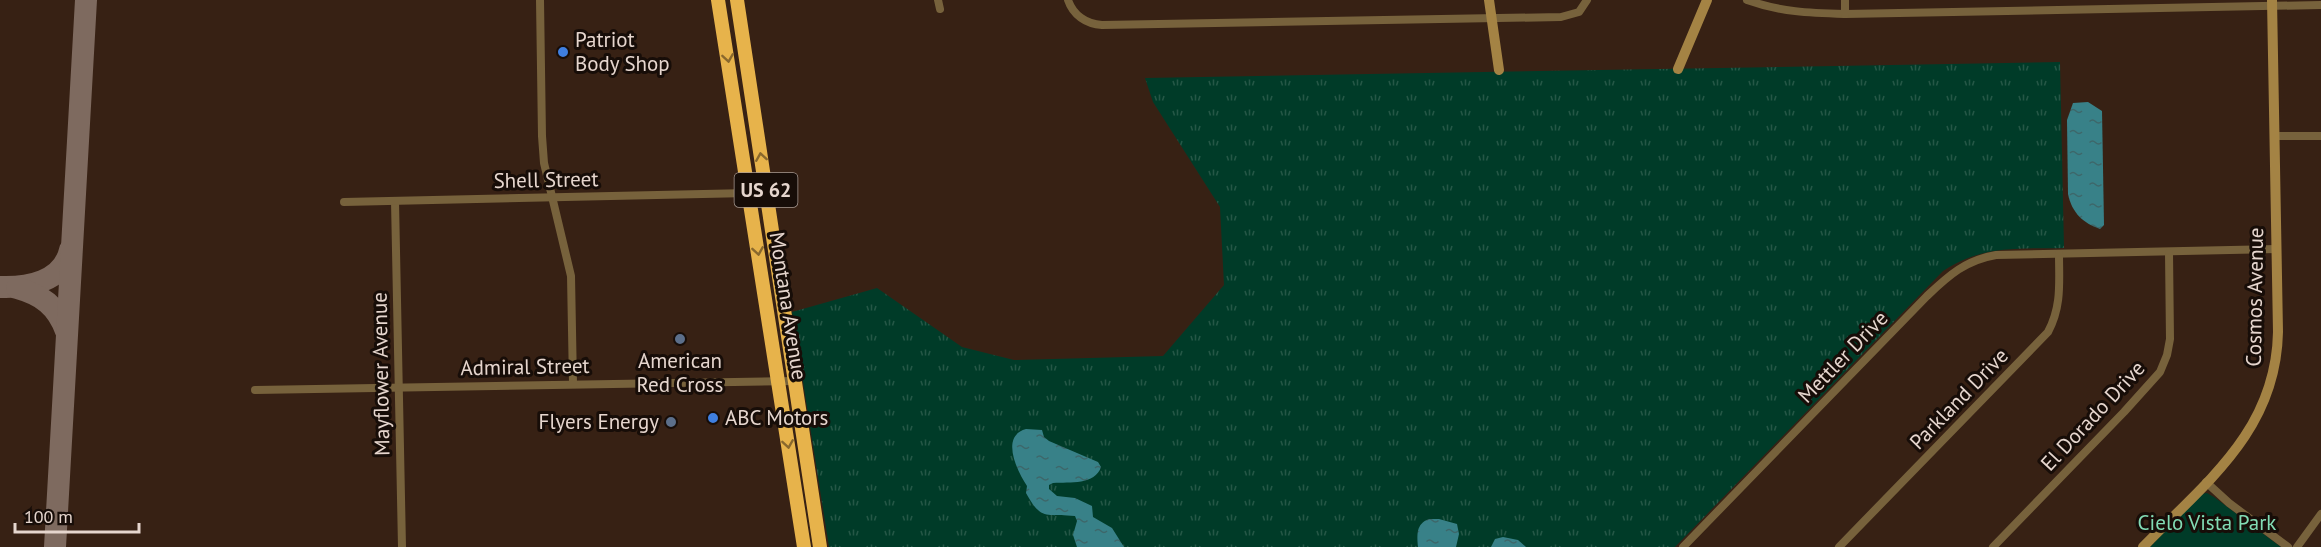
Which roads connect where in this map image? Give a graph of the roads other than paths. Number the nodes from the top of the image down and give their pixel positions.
1 (540, 0) edge
2 (718, 0) edge
3 (737, 0) edge
4 (938, 0) edge
5 (1068, 0) edge
6 (1489, 0) edge
7 (1587, 0) edge
8 (1707, 0) edge
9 (1747, 0) edge
10 (1845, 0) edge
11 (2272, 3) edge
12 (2167, 4) edge
13 (2321, 5) edge
14 (940, 9) dead end
15 (1845, 14) junction
16 (1492, 18) junction
17 (1678, 69) dead end
18 (1499, 70) dead end
19 (2275, 136) junction
20 (2321, 136) edge
21 (749, 193) junction
22 (553, 198) junction
23 (396, 201) junction
24 (344, 202) dead end
25 (2277, 249) junction
26 (2169, 253) junction
27 (2059, 254) junction
28 (778, 381) junction
29 (795, 381) junction
30 (573, 384) junction
31 (399, 387) junction
32 (255, 390) dead end
33 (2206, 482) junction
34 (2321, 514) edge
35 (402, 547) edge
36 (804, 547) edge
37 (820, 547) edge
38 (1683, 547) edge
39 (1839, 547) edge
40 (1993, 547) edge
41 (2143, 547) edge
42 (2288, 547) edge
43 (2297, 547) edge

1 - 22 street
2 -> 21 highway, Montana Avenue / US 62
29 -> 3 highway, Montana Avenue / US 62
4 - 14 street
5 - 16 street
6 - 16 street
7 - 16 street
8 - 17 street
9 - 15 street
10 - 15 street
11 - 12 street
11 - 13 street
11 - 19 street, Cosmos Avenue
12 - 15 street
16 - 18 street
19 - 20 street
19 - 25 street, Cosmos Avenue
21 - 22 street, Shell Street
21 -> 28 highway, Montana Avenue / US 62
22 - 23 street, Shell Street
22 - 30 street
23 - 24 street, Shell Street
23 - 31 street, Mayflower Avenue
25 - 26 street, Mettler Drive
25 - 33 street, Cosmos Avenue
26 - 27 street, Mettler Drive
26 - 40 street, El Dorado Drive
27 - 38 street, Mettler Drive
27 - 39 street, Parkland Drive
28 - 29 street, Admiral Street
28 - 30 street, Admiral Street
28 -> 36 highway, Montana Avenue / US 62
29 - 37 highway, Montana Avenue / US 62
30 - 31 street, Admiral Street
31 - 32 street, Admiral Street
31 - 35 street, Mayflower Avenue
33 - 41 street, Cosmos Avenue
33 - 42 street
34 - 43 street

